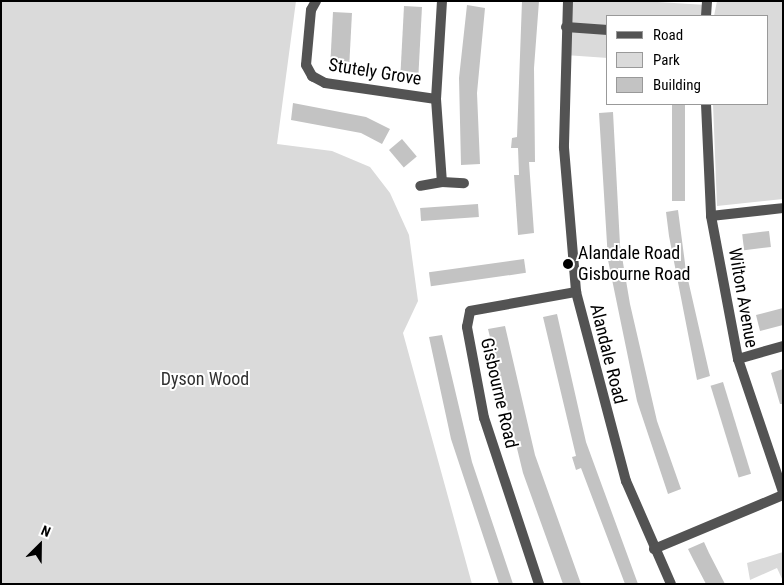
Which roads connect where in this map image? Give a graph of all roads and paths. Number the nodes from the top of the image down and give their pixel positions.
1 (316, 1) edge
2 (442, 1) edge
3 (568, 1) edge
4 (707, 1) edge
5 (706, 15) edge
6 (566, 27) junction
7 (606, 30) edge
8 (436, 98) junction
9 (706, 105) edge
10 (442, 182) junction
11 (464, 182) dead end
12 (420, 186) dead end
13 (783, 208) edge
14 (711, 216) junction
15 (576, 292) junction
16 (783, 346) edge
17 (738, 359) junction
18 (783, 494) edge
19 (654, 549) junction
20 (539, 584) edge
21 (671, 584) edge

1 - 8 street, Stutely Grove
2 - 8 street
3 - 6 street, Alandale Road
4 - 5 street
6 - 7 street
6 - 15 street, Alandale Road
8 - 10 street, Stutely Grove
9 - 14 street, Wilton Avenue
10 - 11 street
10 - 12 street
13 - 14 street
14 - 17 street, Wilton Avenue
15 - 19 street, Alandale Road
15 - 20 street, Gisbourne Road
16 - 17 street
17 - 18 street, Wilton Avenue
18 - 19 street
19 - 21 street, Alandale Road

